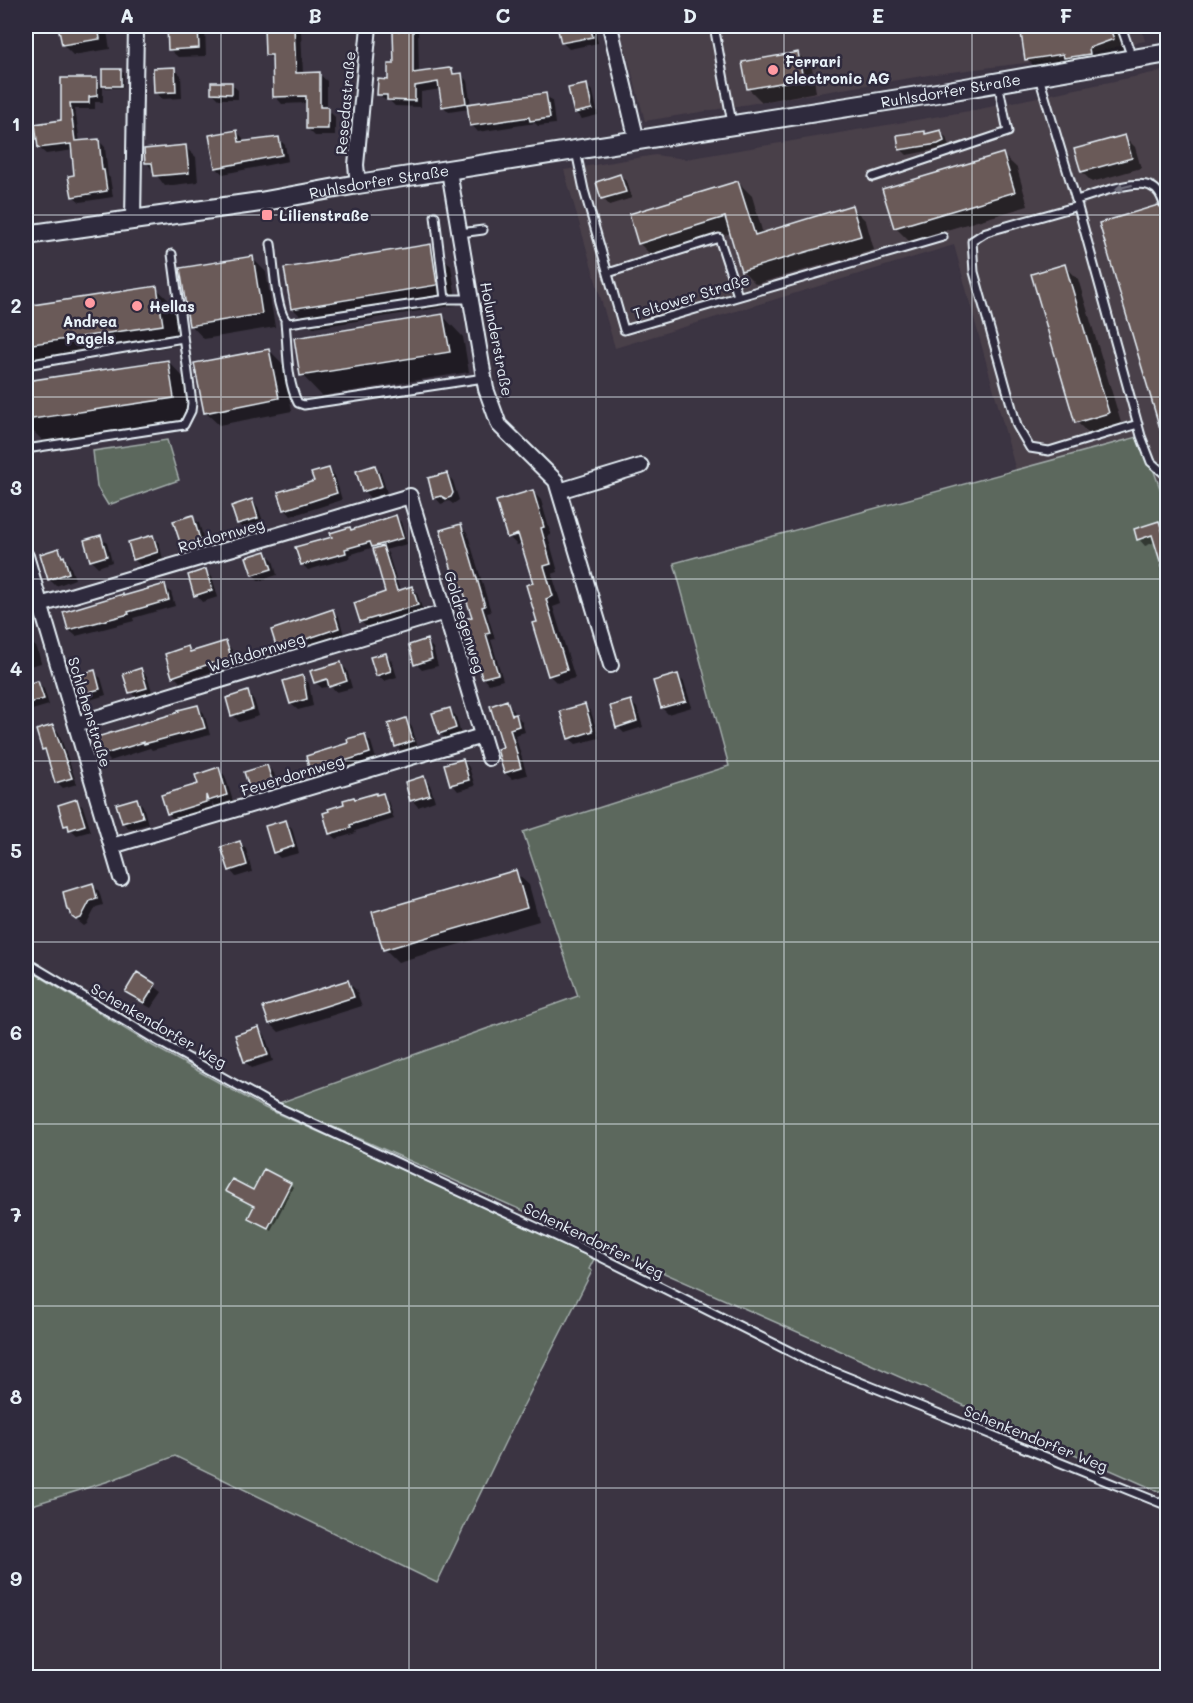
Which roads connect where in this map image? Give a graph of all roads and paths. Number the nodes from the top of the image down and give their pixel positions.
1 (136, 26) edge
2 (369, 26) edge
3 (610, 26) edge
4 (714, 26) edge
5 (1121, 26) edge
6 (1129, 49) dead end
7 (1167, 53) edge
8 (1038, 76) junction
9 (998, 82) junction
10 (733, 125) junction
11 (637, 141) junction
12 (576, 151) junction
13 (449, 171) junction
14 (873, 177) dead end
15 (358, 184) junction
16 (1077, 203) junction
17 (1164, 204) dead end
18 (435, 216) dead end
19 (133, 220) junction
20 (483, 230) dead end
21 (460, 232) junction
22 (26, 235) edge
23 (943, 237) dead end
24 (272, 244) dead end
25 (172, 254) dead end
26 (608, 273) junction
27 (738, 296) junction
28 (445, 299) junction
29 (472, 299) junction
30 (285, 322) junction
31 (183, 338) junction
32 (26, 365) edge
33 (484, 378) junction
34 (1138, 424) junction
35 (26, 449) edge
36 (641, 466) dead end
37 (1167, 477) edge
38 (559, 491) junction
39 (410, 496) joint
40 (26, 556) edge
41 (40, 605) junction
42 (445, 612) junction
43 (611, 665) dead end
44 (76, 724) junction
45 (482, 736) junction
46 (489, 758) dead end
47 (112, 846) junction
48 (121, 878) dead end
49 (26, 962) edge
50 (1167, 1506) edge

1 - 19 street
2 - 15 street, Resedastraße
3 - 11 street
4 - 10 lane
5 - 6 lane
7 - 8 main road, Ruhlsdorfer Straße
8 - 9 main road, Ruhlsdorfer Straße
8 - 16 lane
9 - 10 main road, Ruhlsdorfer Straße
9 - 14 lane
10 - 11 main road, Ruhlsdorfer Straße
11 - 12 main road, Ruhlsdorfer Straße
12 - 13 main road, Ruhlsdorfer Straße
12 - 26 lane, Teltower Straße
13 - 15 main road, Ruhlsdorfer Straße
13 - 21 street, Holunderstraße
15 - 19 main road, Ruhlsdorfer Straße
17 -> 16 lane
16 - 34 lane
16 - 34 lane
18 - 28 lane
19 - 22 main road, Ruhlsdorfer Straße
20 - 21 lane
21 - 29 street, Holunderstraße
23 - 27 lane, Teltower Straße
24 - 30 lane
25 - 31 lane
26 - 27 lane
26 - 27 lane, Teltower Straße
28 - 29 lane
28 - 30 lane
29 - 33 street, Holunderstraße
30 - 33 lane
31 - 32 lane
31 - 35 lane
33 - 38 street, Holunderstraße
34 - 37 lane
36 - 38 street
38 - 43 street, Holunderstraße
39 - 41 street, Rotdornweg
39 - 42 street, Goldregenweg
40 - 41 street, Schlehenstraße
41 - 44 street, Schlehenstraße
42 - 44 street, Weißdornweg
42 - 45 street, Goldregenweg
44 - 47 street, Schlehenstraße
45 - 46 street, Goldregenweg
45 - 47 street, Feuerdornweg
47 - 48 street, Schlehenstraße
49 - 50 lane, Schenkendorfer Weg

